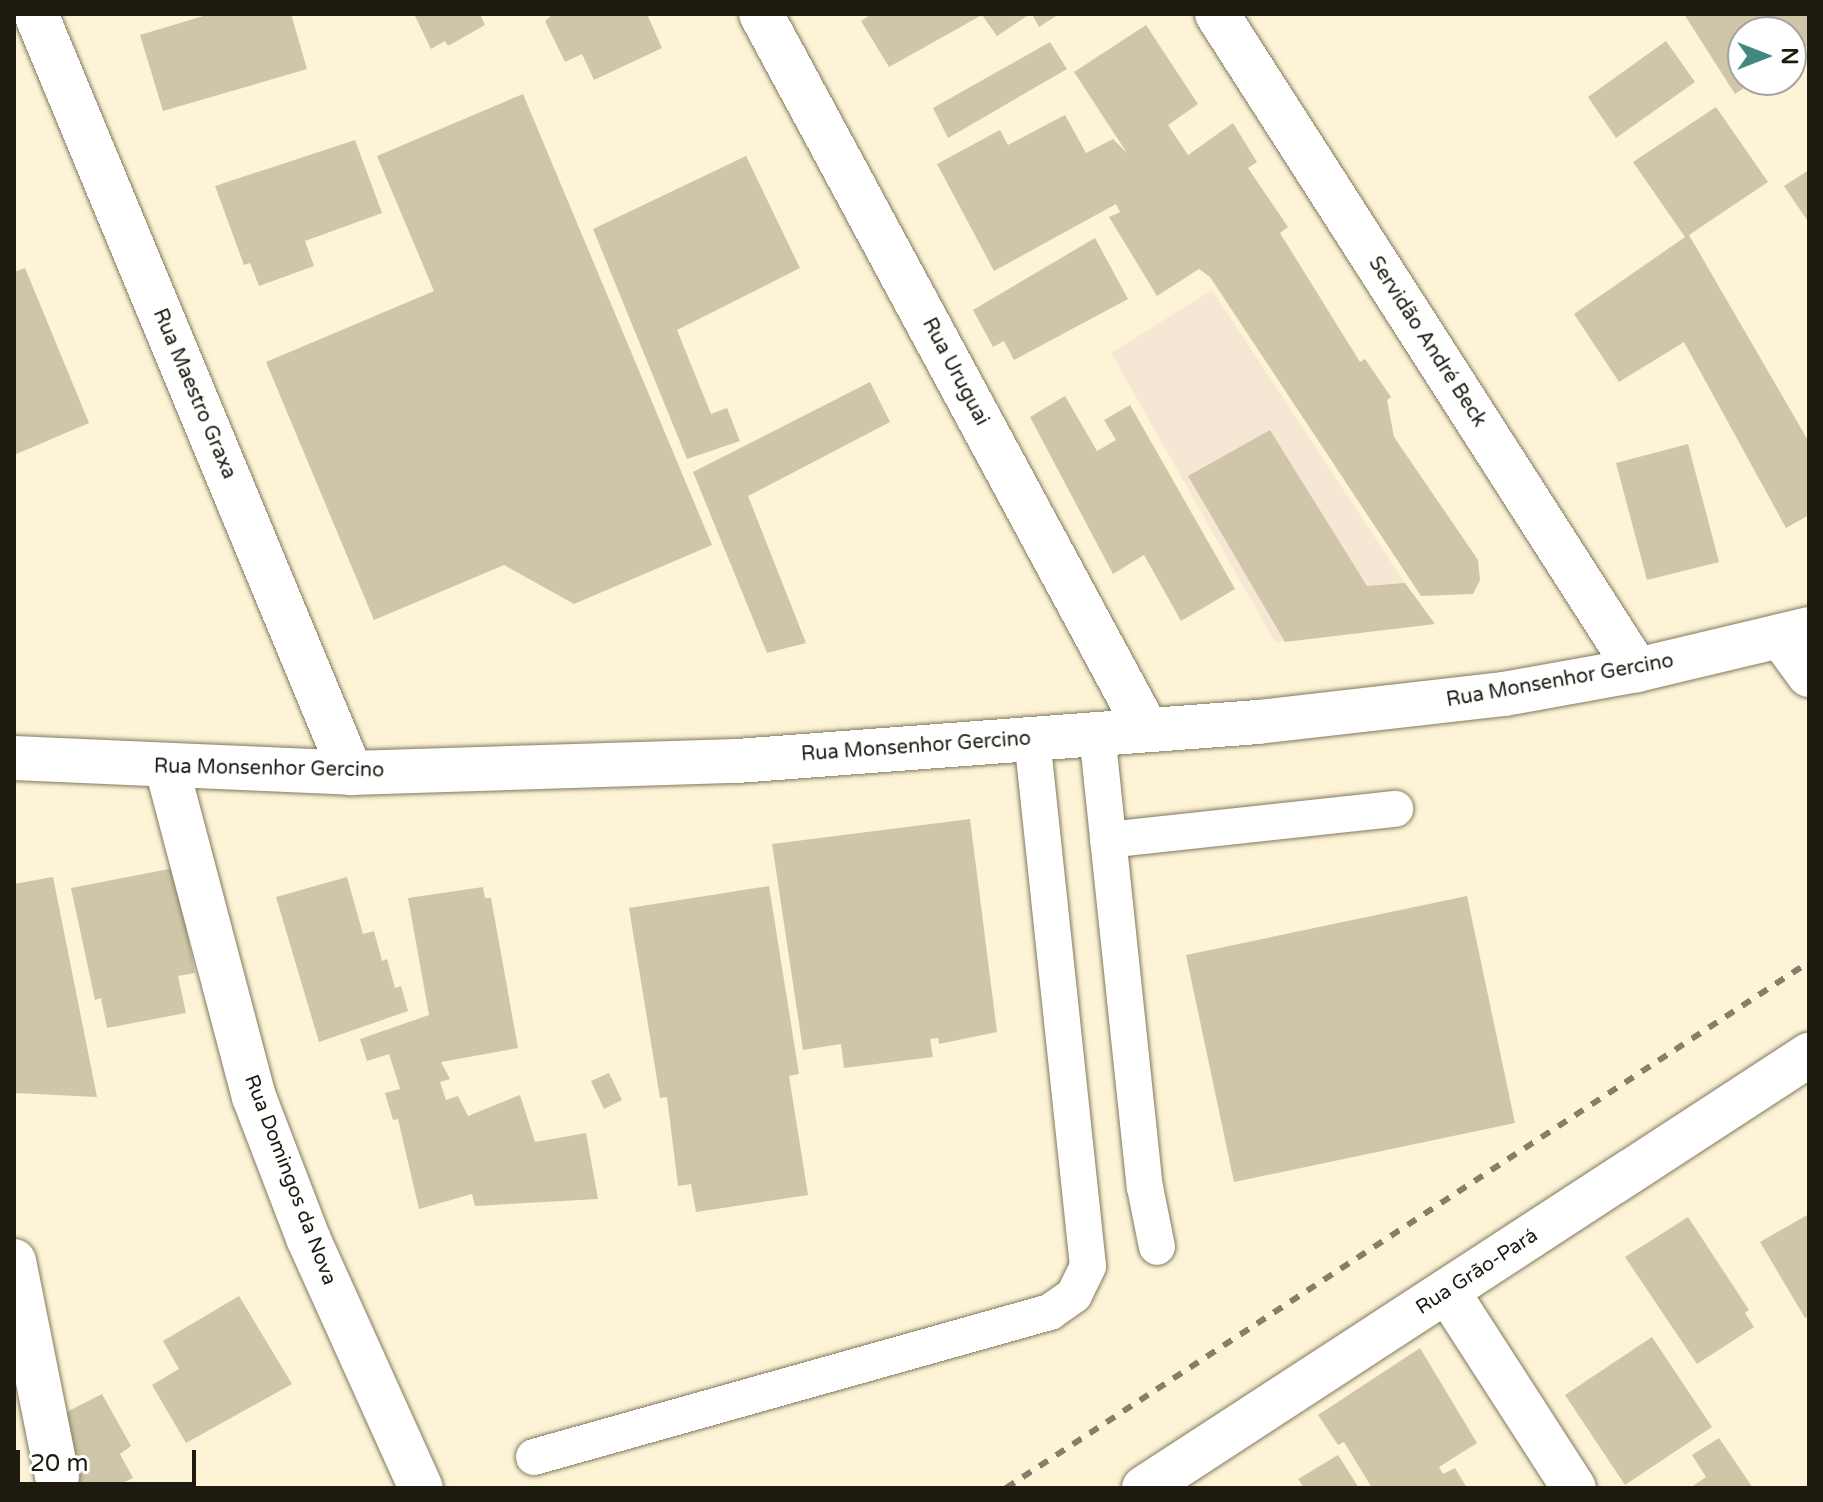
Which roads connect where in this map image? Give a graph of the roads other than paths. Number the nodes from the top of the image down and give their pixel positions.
1 (36, 14) edge
2 (761, 14) edge
3 (1217, 14) edge
4 (1796, 634) edge
5 (1637, 670) junction
6 (1809, 675) edge
7 (1147, 730) junction
8 (1097, 733) junction
9 (1032, 738) junction
10 (14, 758) edge
11 (167, 768) junction
12 (351, 773) junction
13 (1395, 809) dead end
14 (1108, 840) junction
15 (1809, 1055) edge
16 (1157, 1247) dead end
17 (14, 1261) edge
18 (1447, 1291) junction
19 (534, 1457) dead end
20 (57, 1477) dead end
21 (421, 1488) edge
22 (1144, 1488) edge
23 (1574, 1488) edge

1 - 12 street, Rua Maestro Graxa
2 - 7 street, Rua Uruguai
3 - 5 street, Servidão André Beck
4 - 5 street, Rua Monsenhor Gercino
4 - 6 street
5 - 7 street, Rua Monsenhor Gercino
7 - 8 street, Rua Monsenhor Gercino
8 - 9 street, Rua Monsenhor Gercino
8 - 14 lane
9 - 12 street, Rua Monsenhor Gercino
9 - 19 lane
10 - 11 street, Rua Monsenhor Gercino
11 - 12 street, Rua Monsenhor Gercino
11 - 21 street, Rua Domingos da Nova
13 - 14 lane
14 - 16 lane
15 - 18 street, Rua Grão-Pará
17 - 20 street
18 - 22 street, Rua Grão-Pará
18 - 23 street

